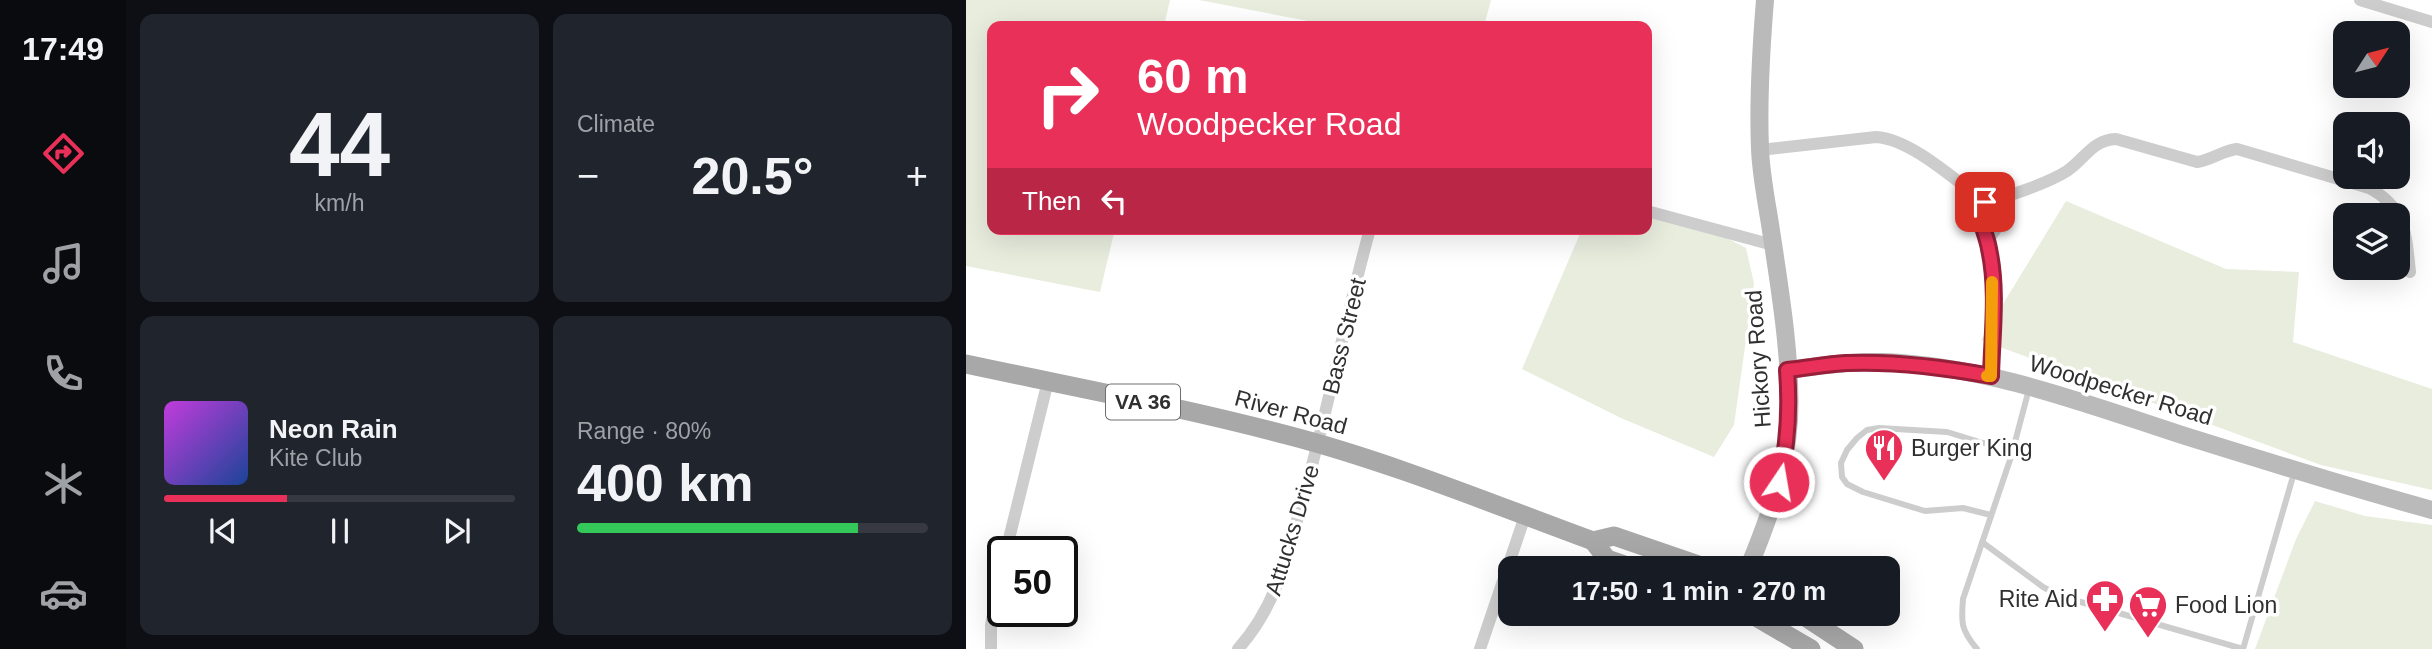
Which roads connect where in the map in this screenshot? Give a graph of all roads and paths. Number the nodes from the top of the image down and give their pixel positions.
1 (1765, 0) edge
2 (2360, 0) edge
3 (2432, 22) edge
4 (1760, 150) junction
5 (2384, 197) junction
6 (2002, 198) junction
7 (1985, 202) junction
8 (2382, 203) edge
9 (2390, 203) edge
10 (1652, 213) edge
11 (1369, 235) edge
12 (1987, 242) junction
13 (1773, 245) junction
14 (966, 364) edge
15 (1787, 370) junction
16 (1991, 376) junction
17 (1048, 382) junction
18 (2029, 386) junction
19 (2014, 443) junction
20 (1318, 444) junction
21 (2295, 470) junction
22 (2432, 510) edge
23 (1991, 515) junction
24 (1525, 516) junction
25 (1010, 536) edge
26 (1593, 541) junction
27 (1982, 542) junction
28 (1605, 556) edge
29 (1672, 556) edge
30 (1753, 556) edge
31 (1772, 626) edge
32 (1819, 626) edge
33 (991, 627) edge
34 (991, 649) edge
35 (1238, 649) edge
36 (1480, 649) edge
37 (1811, 649) edge
38 (1854, 649) edge
39 (1977, 649) edge
40 (2243, 649) edge

1 - 4 main road
2 - 3 street
4 - 7 street
4 - 13 main road
5 - 6 street
5 - 8 lane
5 - 9 street
6 - 7 street
6 - 12 lane
7 - 12 street
10 - 13 street
11 - 20 street, Bass Street
12 - 16 street
13 - 15 main road, Hickory Road
14 - 17 main road, River Road / VA 36
15 - 16 main road, Woodpecker Road
15 - 30 main road, Hickory Road
16 - 18 main road, Woodpecker Road
17 - 20 main road, River Road / VA 36
17 - 25 street
18 - 19 lane
18 - 21 main road, Woodpecker Road
19 - 23 lane
19 - 23 lane
20 - 24 main road, River Road / VA 36
20 - 35 street, Attucks Drive
21 - 22 main road, Woodpecker Road
21 - 40 lane
23 - 27 lane
24 - 26 main road, River Road / VA 36
24 - 36 street
26 - 28 main road, River Road / VA 36
26 - 29 main road, River Road / VA 36
27 - 39 lane
27 - 40 lane
31 - 37 main road
32 - 38 main road
33 - 34 street

